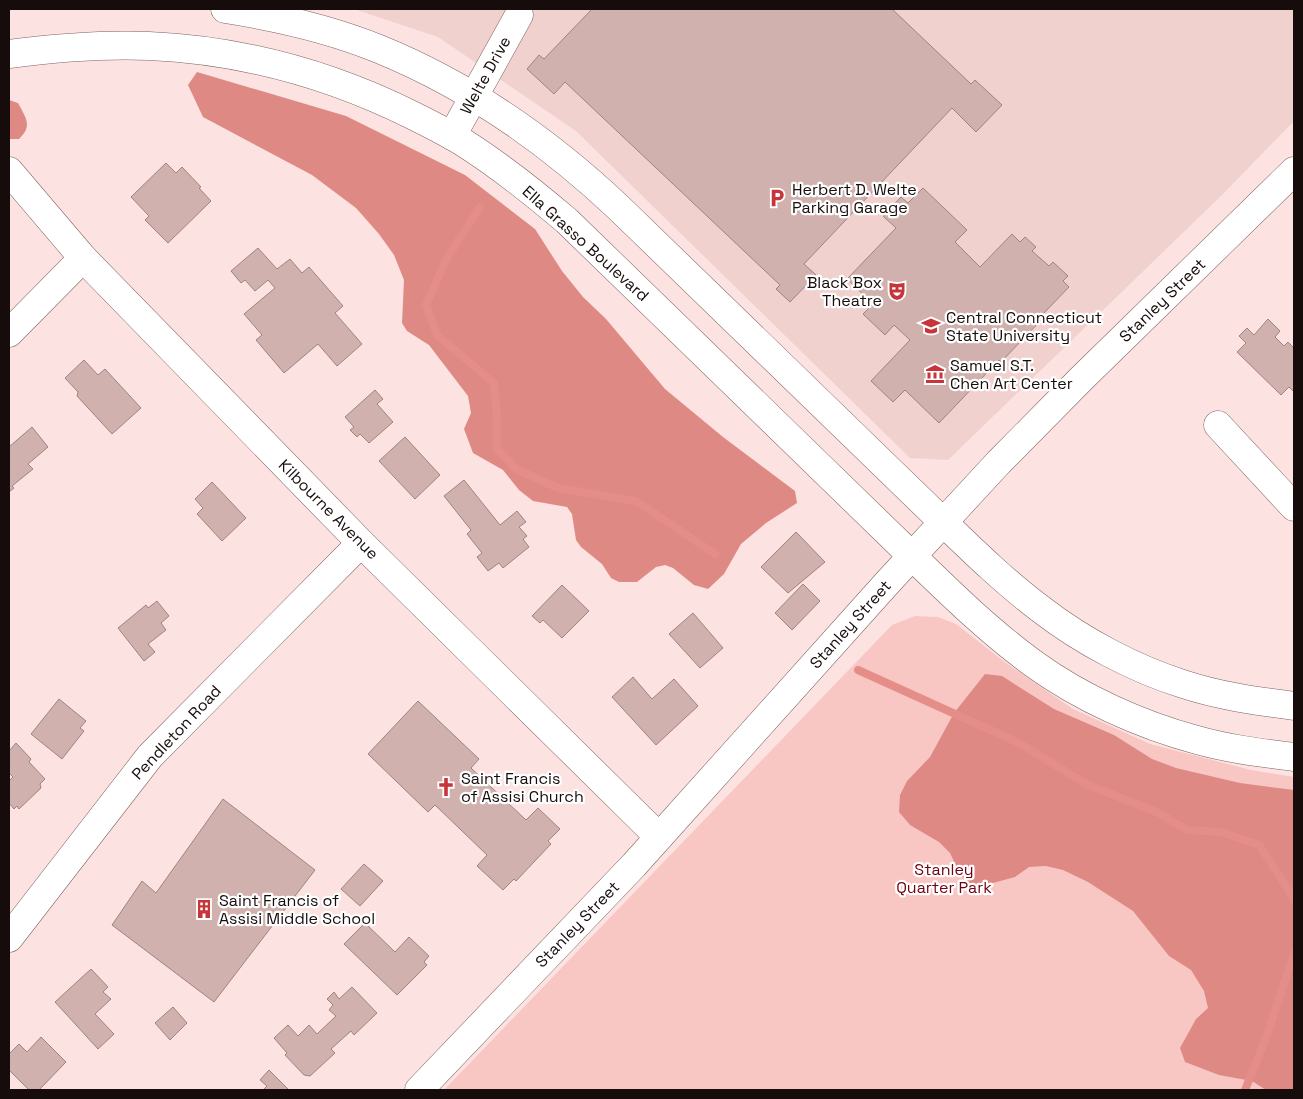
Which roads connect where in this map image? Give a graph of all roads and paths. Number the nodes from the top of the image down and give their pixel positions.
1 (225, 9) edge
2 (519, 15) dead end
3 (9, 54) edge
4 (474, 96) junction
5 (452, 136) junction
6 (9, 171) edge
7 (1294, 171) edge
8 (83, 258) junction
9 (9, 333) edge
10 (1218, 425) dead end
11 (1294, 508) edge
12 (943, 522) junction
13 (361, 542) junction
14 (912, 556) junction
15 (1294, 706) edge
16 (1294, 757) edge
17 (659, 837) junction
18 (9, 938) edge
19 (419, 1090) edge

1 - 4 main road
2 - 4 main road, Welte Drive
3 - 5 main road, Ella Grasso Boulevard
4 - 5 main road, Welte Drive
4 - 12 main road
5 - 14 main road, Ella Grasso Boulevard
6 - 8 main road, Kilbourne Avenue
7 - 12 main road, Stanley Street
8 - 9 main road
8 - 13 main road, Kilbourne Avenue
10 - 11 main road
12 - 14 main road, Stanley Street
12 - 15 main road
13 - 17 main road, Kilbourne Avenue
13 - 18 main road, Pendleton Road
14 - 16 main road, Ella Grasso Boulevard
14 - 17 main road, Stanley Street
17 - 19 main road, Stanley Street

